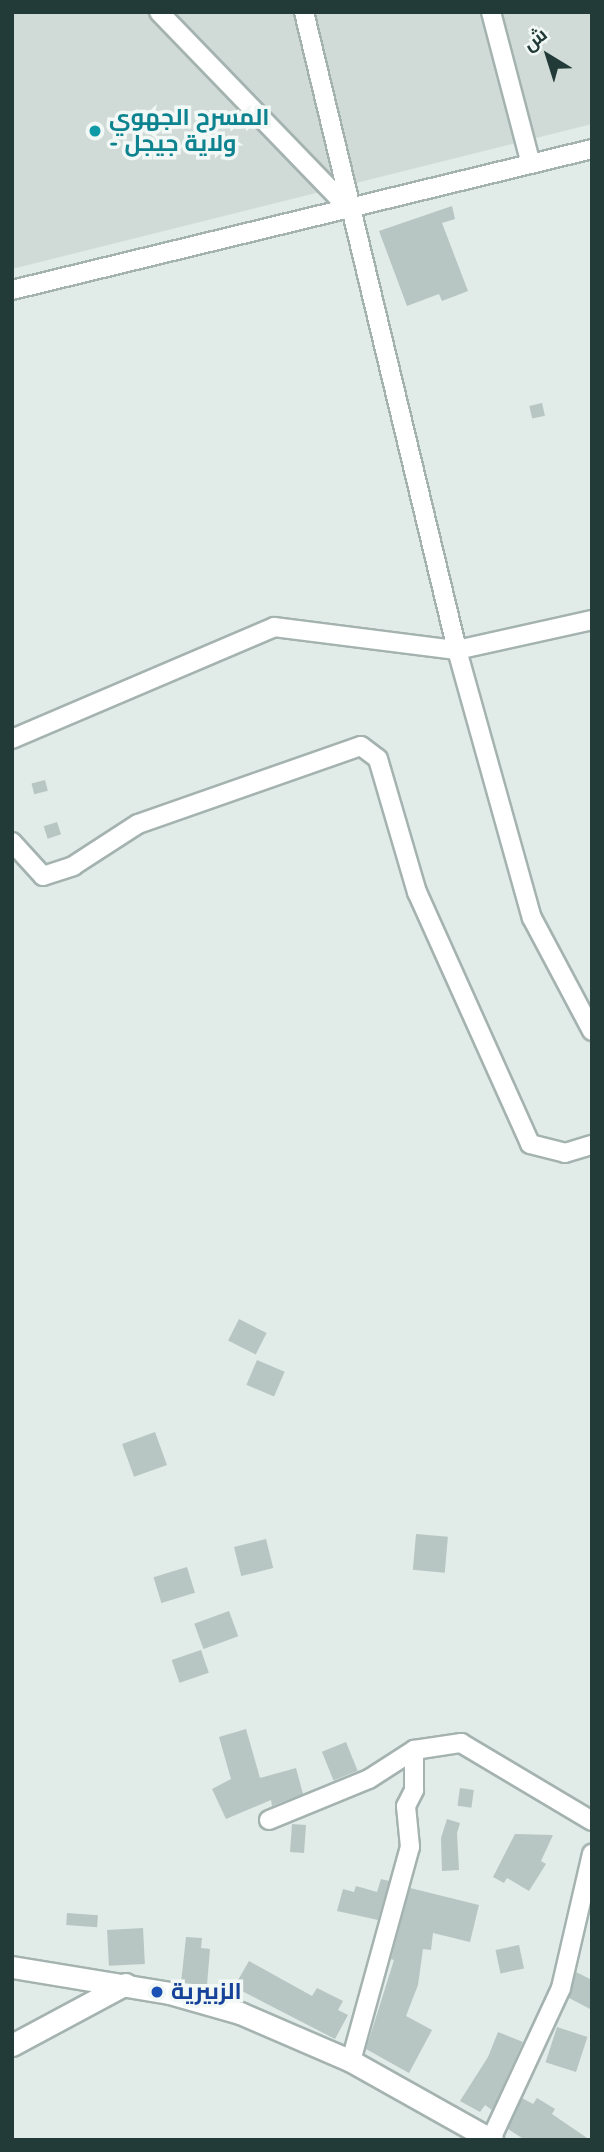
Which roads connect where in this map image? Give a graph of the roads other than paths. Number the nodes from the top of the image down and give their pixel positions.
1 (159, 12) edge
2 (304, 12) edge
3 (491, 12) edge
4 (592, 149) edge
5 (531, 164) junction
6 (349, 209) junction
7 (12, 290) edge
8 (592, 620) edge
9 (457, 650) junction
10 (12, 739) edge
11 (12, 842) edge
12 (592, 1031) edge
13 (592, 1145) edge
14 (414, 1750) junction
15 (269, 1820) dead end
16 (592, 1821) edge
17 (592, 1854) edge
18 (12, 1967) edge
19 (126, 1984) junction
20 (12, 2045) edge
21 (351, 2061) junction
22 (491, 2139) edge

1 - 6 street
2 - 6 street
3 - 5 street
4 - 5 street
5 - 6 street
6 - 7 street
6 - 9 street
8 - 9 street
9 - 10 street
9 - 12 street
11 - 13 street
14 - 15 street
14 - 16 street
14 - 21 street
17 - 22 street
18 - 19 main road
19 - 20 main road
19 - 21 main road
21 - 22 main road

